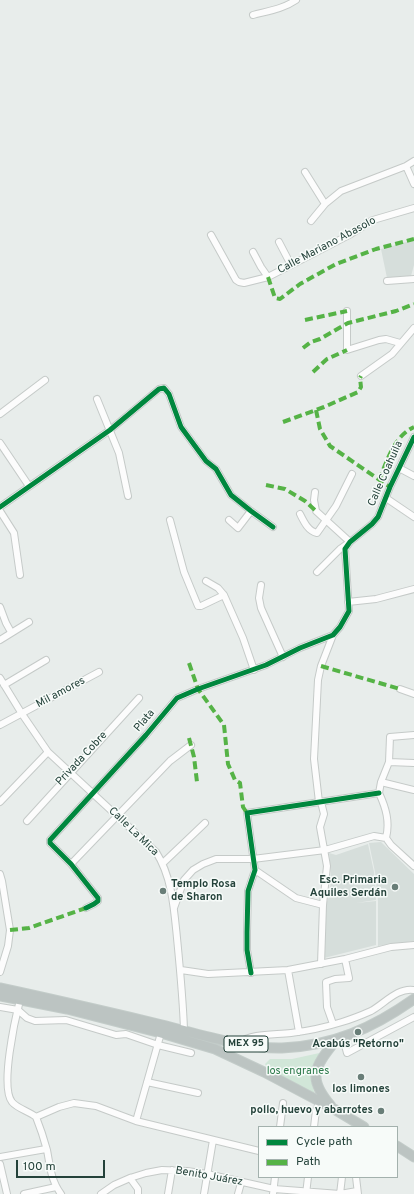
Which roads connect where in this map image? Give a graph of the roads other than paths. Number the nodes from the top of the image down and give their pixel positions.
1 (296, 0) edge
2 (253, 15) dead end
3 (414, 161) edge
4 (406, 166) junction
5 (305, 172) dead end
6 (414, 184) edge
7 (326, 204) junction
8 (414, 208) edge
9 (311, 221) dead end
10 (211, 235) dead end
11 (279, 242) dead end
12 (253, 252) dead end
13 (291, 265) junction
14 (268, 277) junction
15 (414, 279) edge
16 (387, 281) dead end
17 (347, 310) dead end
18 (413, 329) edge
19 (400, 344) junction
20 (361, 376) dead end
21 (45, 380) dead end
22 (97, 399) dead end
23 (0, 414) edge
24 (110, 430) junction
25 (413, 440) edge
26 (0, 443) edge
27 (399, 468) junction
28 (352, 474) dead end
29 (414, 476) edge
30 (29, 486) junction
31 (315, 492) dead end
32 (128, 496) dead end
33 (386, 498) junction
34 (0, 507) edge
35 (0, 511) edge
36 (251, 511) junction
37 (300, 514) dead end
38 (414, 517) edge
39 (170, 520) dead end
40 (229, 520) dead end
41 (326, 521) junction
42 (273, 527) dead end
43 (350, 542) junction
44 (318, 572) dead end
45 (20, 575) dead end
46 (206, 581) dead end
47 (260, 585) dead end
48 (414, 589) edge
49 (224, 595) junction
50 (348, 602) junction
51 (0, 607) edge
52 (29, 622) dead end
53 (12, 632) junction
54 (333, 635) junction
55 (0, 640) edge
56 (283, 657) junction
57 (46, 660) dead end
58 (254, 670) junction
59 (99, 672) dead end
60 (1, 681) edge
61 (400, 689) dead end
62 (414, 694) edge
63 (139, 698) dead end
64 (22, 714) junction
65 (0, 725) edge
66 (414, 735) edge
67 (191, 745) dead end
68 (48, 752) junction
69 (389, 762) junction
70 (414, 763) edge
71 (69, 773) junction
72 (381, 782) junction
73 (414, 790) edge
74 (379, 793) junction
75 (93, 794) junction
76 (0, 802) edge
77 (320, 802) junction
78 (117, 816) junction
79 (27, 821) dead end
80 (205, 823) dead end
81 (386, 838) junction
82 (325, 850) junction
83 (253, 859) junction
84 (71, 864) junction
85 (163, 864) junction
86 (414, 866) edge
87 (255, 870) junction
88 (0, 874) edge
89 (323, 906) junction
90 (86, 908) dead end
91 (174, 909) junction
92 (414, 945) edge
93 (345, 959) junction
94 (321, 964) junction
95 (181, 970) junction
96 (288, 970) junction
97 (0, 972) edge
98 (251, 973) junction
99 (0, 988) edge
100 (414, 990) edge
101 (0, 996) edge
102 (414, 999) edge
103 (20, 1000) junction
104 (0, 1007) edge
105 (18, 1010) junction
106 (414, 1017) edge
107 (333, 1024) junction
108 (184, 1030) junction
109 (299, 1032) junction
110 (161, 1033) junction
111 (339, 1039) junction
112 (238, 1043) junction
113 (158, 1045) junction
114 (191, 1053) dead end
115 (147, 1082) junction
116 (198, 1093) dead end
117 (320, 1102) junction
118 (283, 1103) dead end
119 (334, 1109) junction
120 (36, 1117) junction
121 (136, 1121) junction
122 (280, 1126) edge
123 (314, 1126) edge
124 (360, 1126) edge
125 (214, 1140) junction
126 (398, 1147) edge
127 (46, 1149) junction
128 (258, 1150) edge
129 (414, 1157) edge
130 (0, 1158) edge
131 (0, 1164) edge
132 (172, 1170) junction
133 (207, 1174) junction
134 (130, 1178) junction
135 (275, 1178) edge
136 (308, 1178) edge
137 (342, 1178) edge
138 (356, 1178) edge
139 (241, 1183) junction
140 (56, 1187) junction
141 (273, 1191) edge
142 (306, 1192) edge
143 (358, 1192) edge
144 (7, 1194) edge
145 (24, 1194) edge
146 (61, 1194) edge
147 (102, 1194) edge
148 (138, 1194) edge
149 (168, 1194) edge
150 (204, 1194) edge
151 (238, 1194) edge
152 (340, 1194) edge

1 - 2 street
3 - 4 street
4 - 6 street
4 - 7 street
5 - 7 street
7 - 9 street
8 - 13 street, Calle Mariano Abasolo
10 - 14 street, Calle Mariano Abasolo
11 - 13 street
12 - 14 street
13 - 14 street, Calle Mariano Abasolo
15 - 16 street
17 - 19 street
18 - 19 street
19 - 20 street
21 - 23 street
22 - 24 street
24 - 30 street
24 - 32 street
24 - 36 street
25 - 27 street, Calle Coahuila
26 - 30 street
27 - 29 street
27 - 33 street, Calle Coahuila
28 - 41 street
30 - 34 street
31 - 41 street
33 - 38 street
33 - 43 street, Calle Coahuila
35 - 45 street
36 - 40 street
36 - 42 street
37 - 41 street
39 - 49 street
41 - 43 street
43 - 44 street, Calle Coahuila
43 - 50 street
46 - 49 street
47 - 56 street
48 - 50 street
49 - 58 street
50 - 54 street
51 - 53 street
52 - 53 street
53 - 55 street
54 - 56 street, Plata
54 - 77 street
56 - 58 street, Plata
57 - 60 street
58 - 75 street, Plata
59 - 64 street, Mil amores
60 - 64 street, Calle La Mica
61 - 62 street
63 - 71 street, Privada Cobre
64 - 65 street, Mil amores
64 - 68 street, Calle La Mica
66 - 69 street
67 - 78 street
68 - 71 street, Calle La Mica
68 - 76 street
69 - 70 street
69 - 72 street
71 - 75 street, Calle La Mica
71 - 79 street, Privada Cobre
72 - 73 street
72 - 74 street
74 - 77 street
74 - 81 street
75 - 78 street, Calle La Mica
75 - 84 street, Plata
77 - 82 street
77 - 83 street
78 - 84 street
78 - 85 street, Calle La Mica
80 - 85 street
81 - 82 street
81 - 86 street
82 - 83 street
82 - 89 street
83 - 87 street
83 - 91 street
84 - 90 street
85 - 91 street, Calle La Mica
87 - 89 street
87 - 98 street
88 - 97 street
89 - 94 street
91 - 95 street, Calle La Mica
92 - 93 street
93 - 94 street
93 - 107 street
94 - 96 street
95 - 98 street
95 - 108 street, Calle La Mica
96 - 98 street
96 - 109 street
99 - 108 highway, MEX 95
100 - 107 street
101 - 103 highway, MEX 95
102 - 111 highway, MEX 95
103 - 105 street
103 - 110 highway, MEX 95
104 - 105 street
105 - 113 street
105 - 120 street
106 - 111 street
107 - 109 street
108 - 112 highway, MEX 95
109 - 112 street
110 - 113 street
110 - 117 highway, MEX 95
111 - 112 highway, MEX 95
111 - 119 highway
113 - 114 street
113 - 115 street
115 - 116 street
115 - 121 street
117 - 119 highway, MEX 95
117 - 123 street
118 - 122 street
119 - 124 highway, MEX 95
120 - 121 street
120 - 127 street
121 - 125 street
125 - 128 street
125 - 133 street
126 - 129 highway
127 - 130 street
127 - 140 street
131 - 144 street
132 - 133 street, Benito Juárez
132 - 134 street, Benito Juárez
132 - 149 street
133 - 139 street, Benito Juárez
133 - 150 street
134 - 147 street, Benito Juárez
134 - 148 street
135 - 141 street
136 - 142 street
137 - 152 street
138 - 143 street
139 - 141 street, Benito Juárez
139 - 151 street
140 - 145 street
140 - 146 street
141 - 142 street, Benito Juárez
142 - 152 street, Benito Juárez
143 - 152 street, Benito Juárez

